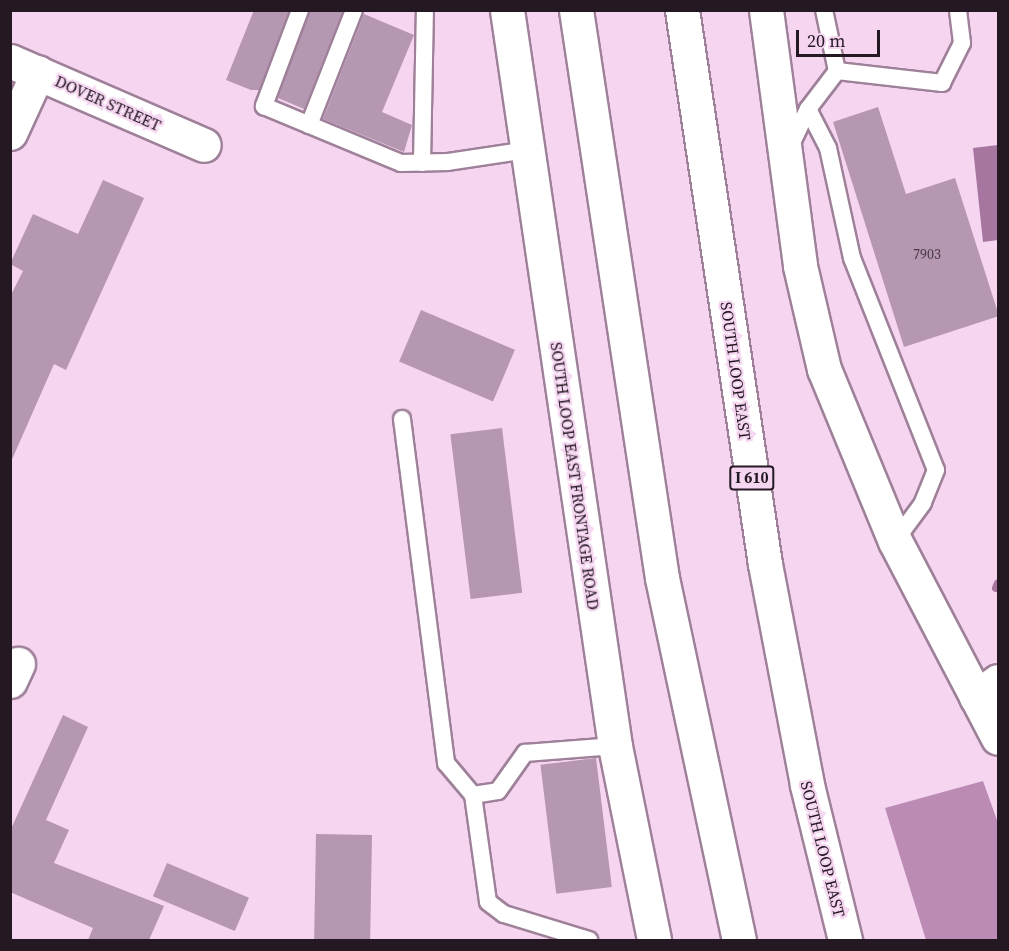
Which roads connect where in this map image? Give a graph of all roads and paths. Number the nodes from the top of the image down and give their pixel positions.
1 (300, 10) edge
2 (354, 10) edge
3 (425, 10) edge
4 (507, 10) edge
5 (576, 10) edge
6 (682, 10) edge
7 (766, 10) edge
8 (824, 10) edge
9 (958, 10) edge
10 (24, 66) edge
11 (837, 71) junction
12 (808, 109) junction
13 (309, 125) junction
14 (10, 133) edge
15 (204, 146) dead end
16 (527, 150) junction
17 (784, 158) junction
18 (422, 163) junction
19 (402, 419) dead end
20 (895, 541) junction
21 (987, 689) edge
22 (999, 738) edge
23 (615, 746) junction
24 (473, 795) junction
25 (589, 940) edge
26 (654, 940) edge
27 (738, 940) edge
28 (845, 940) edge

1 - 13 lane
2 - 13 lane
3 - 18 lane
4 - 16 main road, SOUTH LOOP EAST FRONTAGE ROAD
5 - 27 main road
6 - 28 main road, SOUTH LOOP EAST / I 610
7 - 17 main road
8 - 11 lane
9 - 11 lane
10 - 14 main road
10 - 15 main road, DOVER STREET
11 - 12 lane
12 - 17 lane
12 - 20 lane
13 - 18 lane
16 - 18 lane
16 - 23 main road, SOUTH LOOP EAST FRONTAGE ROAD
17 - 20 main road
19 - 24 lane
20 - 21 main road
21 - 22 main road
23 - 24 lane
23 - 26 main road, SOUTH LOOP EAST FRONTAGE ROAD
24 - 25 lane

